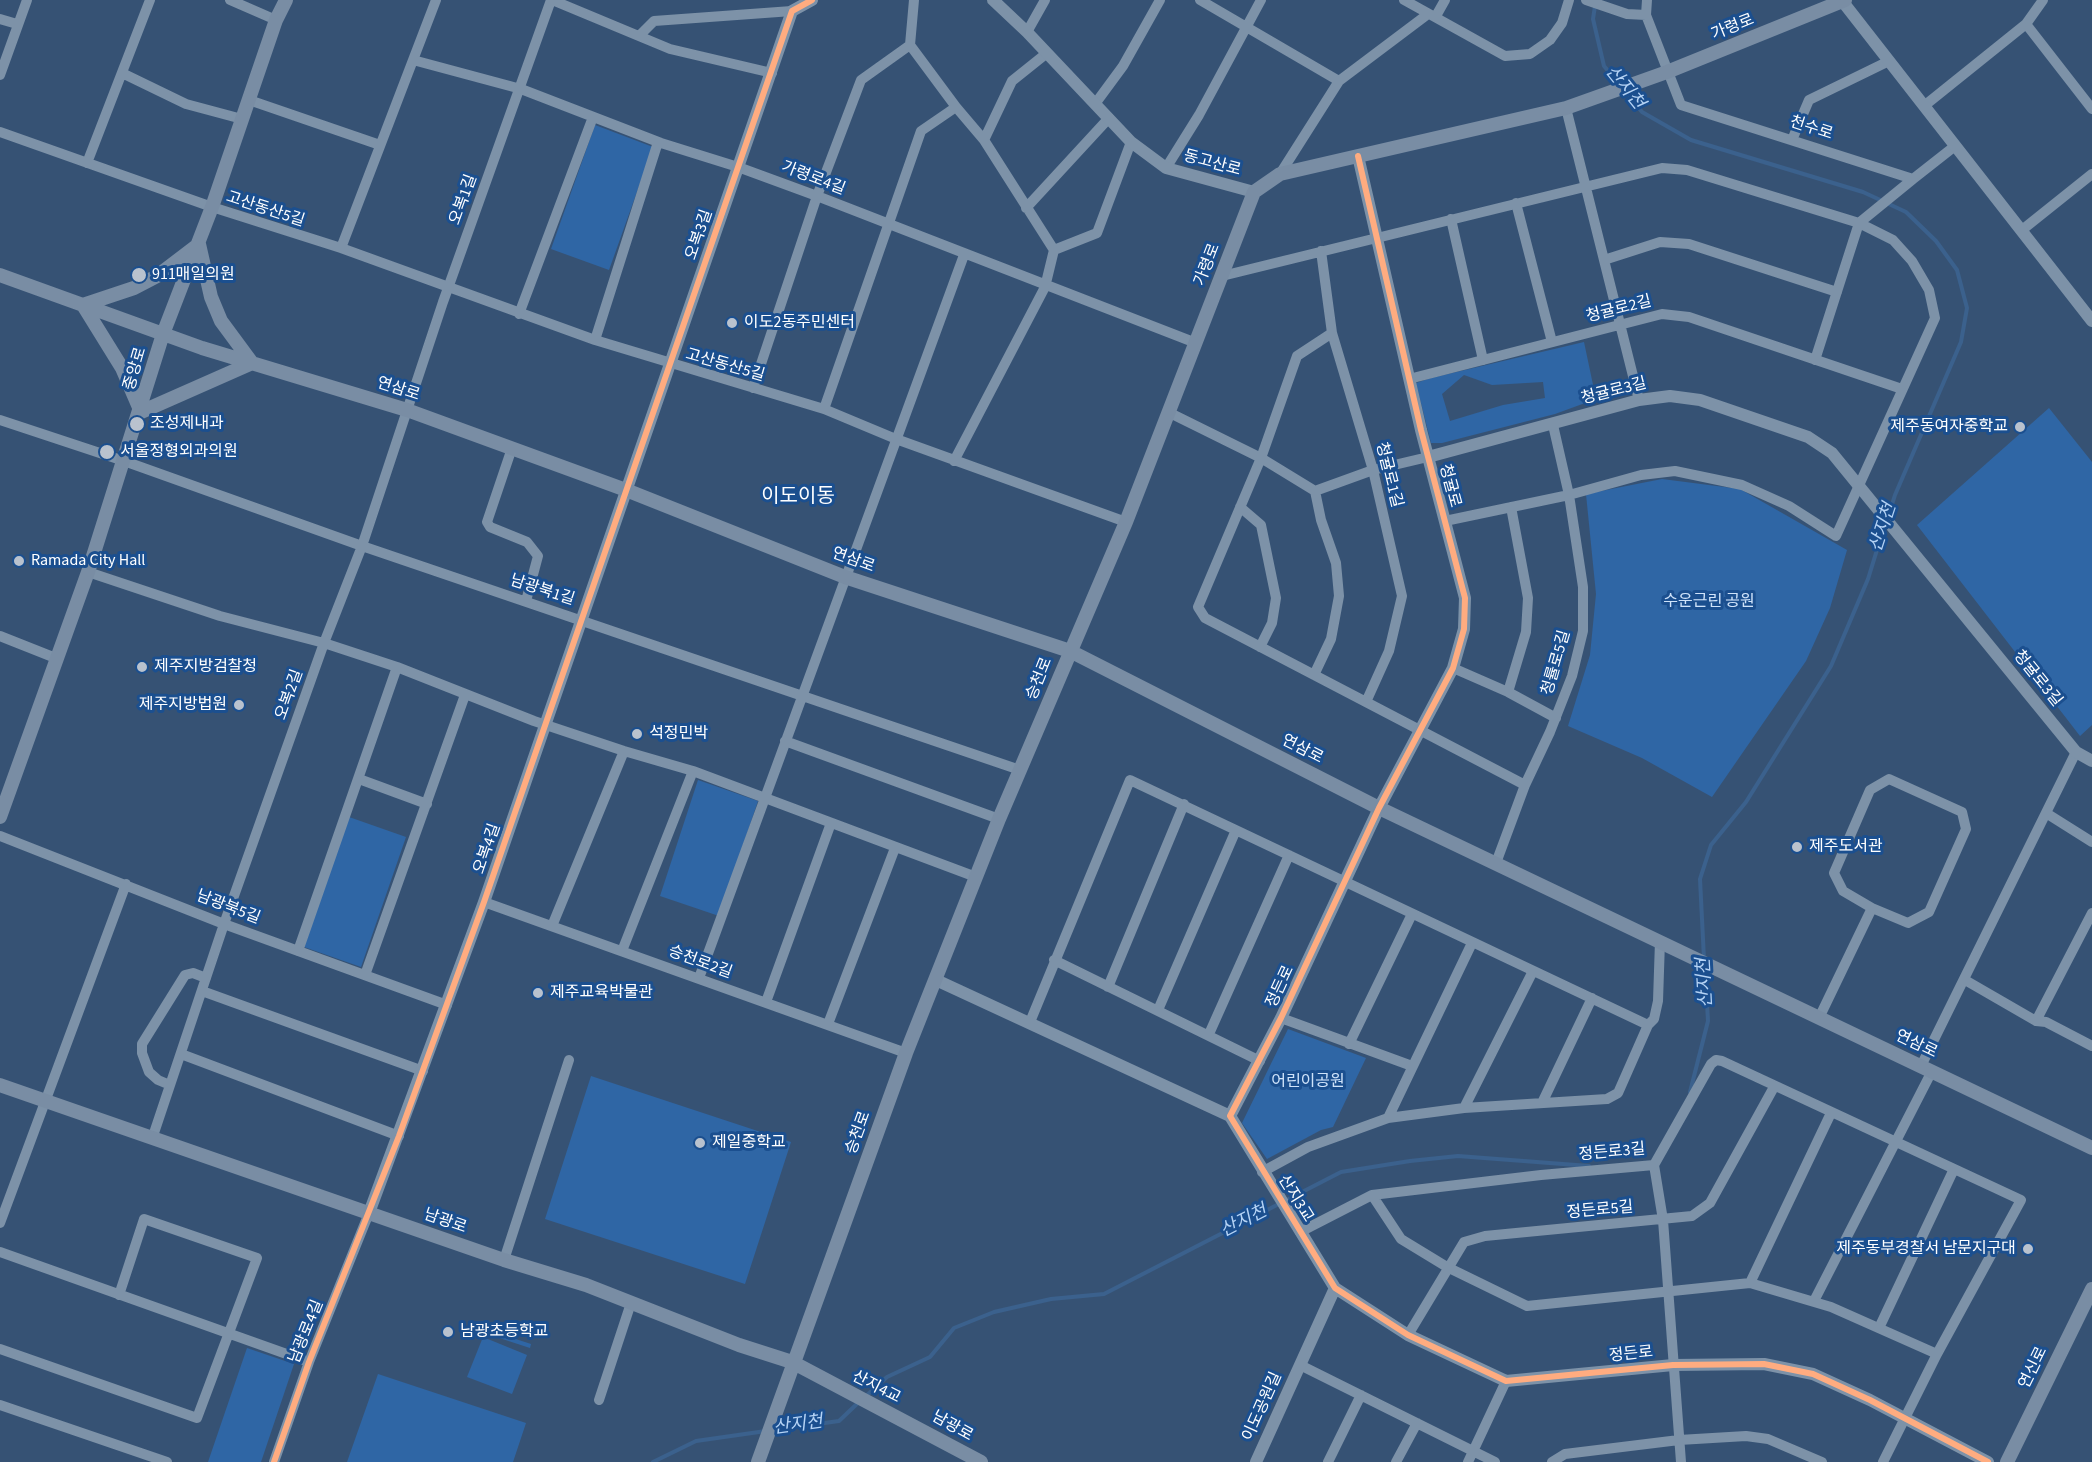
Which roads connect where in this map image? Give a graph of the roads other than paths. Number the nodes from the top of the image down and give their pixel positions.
1 (27, 0) edge
2 (150, 0) edge
3 (230, 0) edge
4 (286, 0) edge
5 (436, 0) edge
6 (552, 0) edge
7 (812, 0) edge
8 (914, 0) edge
9 (993, 0) edge
10 (1045, 0) edge
11 (1160, 0) edge
12 (1200, 0) edge
13 (1261, 0) edge
14 (1404, 0) edge
15 (1445, 0) edge
16 (1569, 0) edge
17 (1586, 0) edge
18 (1647, 0) edge
19 (2043, 0) edge
20 (1844, 1) edge
21 (792, 11) junction
22 (1432, 15) junction
23 (1646, 15) junction
24 (0, 19) edge
25 (276, 20) junction
26 (17, 24) junction
27 (2026, 24) junction
28 (1246, 27) junction
29 (1027, 32) junction
30 (639, 36) junction
31 (910, 45) junction
32 (1047, 53) junction
33 (413, 60) junction
34 (1890, 62) junction
35 (1667, 72) junction
36 (122, 73) junction
37 (772, 73) junction
38 (0, 75) edge
39 (1339, 81) junction
40 (521, 88) junction
41 (249, 100) junction
42 (1095, 104) junction
43 (1924, 106) junction
44 (956, 107) junction
45 (1566, 108) junction
46 (2092, 109) edge
47 (592, 117) junction
48 (1109, 118) junction
49 (242, 119) junction
50 (0, 132) edge
51 (984, 140) junction
52 (1792, 140) junction
53 (658, 142) junction
54 (1131, 142) junction
55 (380, 145) junction
56 (1955, 146) junction
57 (1358, 156) junction
58 (87, 163) junction
59 (738, 167) junction
60 (1166, 168) junction
61 (1280, 174) junction
62 (2092, 174) edge
63 (1913, 179) junction
64 (1586, 186) junction
65 (1254, 192) junction
66 (817, 196) junction
67 (1516, 203) junction
68 (213, 207) junction
69 (1026, 208) junction
70 (1451, 219) junction
71 (1859, 223) junction
72 (889, 225) junction
73 (2022, 230) junction
74 (1376, 237) junction
75 (199, 244) junction
76 (341, 248) junction
77 (1054, 250) junction
78 (1321, 251) junction
79 (964, 255) junction
80 (1604, 260) junction
81 (0, 275) edge
82 (1222, 276) junction
83 (1045, 287) junction
84 (448, 288) junction
85 (1837, 292) junction
86 (83, 305) junction
87 (519, 314) junction
88 (2092, 321) edge
89 (1620, 325) junction
90 (1332, 333) junction
91 (164, 334) junction
92 (595, 340) junction
93 (1552, 342) junction
94 (1196, 344) junction
95 (1483, 360) junction
96 (1815, 360) junction
97 (252, 363) junction
98 (671, 364) junction
99 (1409, 379) junction
100 (753, 388) junction
101 (1902, 389) junction
102 (1639, 400) junction
103 (824, 409) junction
104 (407, 410) junction
105 (141, 412) junction
106 (1170, 413) junction
107 (0, 421) edge
108 (1553, 425) junction
109 (896, 439) junction
110 (512, 448) junction
111 (1428, 457) junction
112 (1261, 458) junction
113 (124, 461) junction
114 (954, 461) junction
115 (1373, 470) junction
116 (1858, 485) junction
117 (626, 490) junction
118 (1315, 491) junction
119 (1569, 495) junction
120 (1240, 507) junction
121 (1510, 507) junction
122 (1445, 521) junction
123 (1126, 522) junction
124 (362, 546) junction
125 (88, 572) junction
126 (845, 577) junction
127 (526, 601) junction
128 (583, 620) junction
129 (0, 636) edge
130 (324, 643) junction
131 (1260, 647) junction
132 (1070, 651) junction
133 (58, 659) junction
134 (397, 667) junction
135 (1453, 668) junction
136 (1314, 675) junction
137 (1508, 692) junction
138 (465, 695) junction
139 (802, 695) junction
140 (1366, 702) junction
141 (1556, 718) junction
142 (545, 724) junction
143 (1422, 731) junction
144 (785, 741) junction
145 (624, 751) junction
146 (2076, 752) junction
147 (2092, 761) edge
148 (1020, 770) junction
149 (693, 771) junction
150 (359, 778) junction
151 (1525, 785) junction
152 (764, 798) junction
153 (427, 804) junction
154 (1184, 804) junction
155 (1379, 808) junction
156 (2046, 813) junction
157 (0, 817) edge
158 (999, 819) junction
159 (831, 823) junction
160 (1236, 830) junction
161 (0, 836) edge
162 (2092, 842) edge
163 (895, 848) junction
164 (1289, 855) junction
165 (1496, 863) junction
166 (976, 877) junction
167 (1346, 882) junction
168 (126, 884) junction
169 (484, 902) junction
170 (1872, 908) junction
171 (2092, 913) edge
172 (1412, 914) junction
173 (225, 924) junction
174 (552, 926) junction
175 (1472, 943) junction
176 (1664, 943) junction
177 (298, 951) junction
178 (622, 951) junction
179 (1054, 960) junction
180 (1533, 971) junction
181 (365, 975) junction
182 (206, 978) junction
183 (699, 978) junction
184 (936, 980) junction
185 (1965, 980) junction
186 (1108, 987) junction
187 (202, 991) junction
188 (1592, 999) junction
189 (766, 1002) junction
190 (447, 1005) junction
191 (1158, 1010) junction
192 (1281, 1018) junction
193 (1819, 1018) junction
194 (2036, 1021) junction
195 (1030, 1022) junction
196 (828, 1024) junction
197 (1648, 1025) junction
198 (1209, 1034) junction
199 (1349, 1044) junction
200 (2092, 1046) edge
201 (906, 1053) junction
202 (181, 1054) junction
203 (569, 1060) dead end
204 (1260, 1061) junction
205 (1412, 1066) junction
206 (1927, 1068) junction
207 (423, 1071) junction
208 (0, 1085) edge
209 (170, 1085) junction
210 (1774, 1086) junction
211 (44, 1100) junction
212 (1542, 1103) junction
213 (1464, 1108) junction
214 (1831, 1113) junction
215 (1230, 1116) junction
216 (1388, 1118) junction
217 (399, 1136) junction
218 (152, 1139) junction
219 (1894, 1142) junction
220 (2092, 1148) edge
221 (1654, 1165) junction
222 (1953, 1169) junction
223 (1262, 1172) junction
224 (1372, 1195) junction
225 (369, 1213) junction
226 (1663, 1220) junction
227 (0, 1223) edge
228 (1303, 1236) junction
229 (0, 1252) edge
230 (504, 1260) junction
231 (1447, 1267) junction
232 (1750, 1283) junction
233 (1335, 1288) junction
234 (2092, 1289) edge
235 (1668, 1292) junction
236 (119, 1295) junction
237 (631, 1302) junction
238 (1814, 1302) junction
239 (1879, 1328) junction
240 (228, 1335) junction
241 (1408, 1335) junction
242 (0, 1349) edge
243 (1936, 1354) junction
244 (309, 1362) junction
245 (792, 1362) junction
246 (1300, 1365) junction
247 (1673, 1365) junction
248 (1506, 1381) junction
249 (832, 1384) joint
250 (1361, 1395) junction
251 (599, 1400) dead end
252 (0, 1405) edge
253 (1904, 1419) junction
254 (906, 1421) joint
255 (1417, 1423) junction
256 (1679, 1440) junction
257 (1474, 1450) junction
258 (167, 1462) edge
259 (274, 1462) edge
260 (758, 1462) edge
261 (981, 1462) edge
262 (1256, 1462) edge
263 (1328, 1462) edge
264 (1396, 1462) edge
265 (1468, 1462) edge
266 (1495, 1462) edge
267 (1552, 1462) edge
268 (1681, 1462) edge
269 (1822, 1462) edge
270 (1883, 1462) edge
271 (1988, 1462) edge
272 (2007, 1462) edge

1 - 26 street
2 - 36 street
3 - 25 street
4 - 25 main road, 중앙로
5 - 33 street
6 - 30 street, 오복1길
6 - 40 street, 오복1길
7 - 21 street
8 - 31 street
9 - 29 street, 동고산로
10 - 29 street
11 - 42 street
12 - 28 street
13 - 28 street
14 - 22 street
15 - 22 street
16 - 22 street
17 - 23 street
18 - 23 street
19 - 27 street
20 - 34 street
20 - 35 main road, 가령로
21 - 30 street
21 - 37 street, 오복3길
22 - 39 street
23 - 35 street, 천수로
24 - 26 street
25 - 41 main road, 중앙로
26 - 38 street
27 - 43 street
27 - 46 street
28 - 39 street
28 - 60 street
29 - 32 street, 동고산로
30 - 37 street, 오복1길
31 - 44 street
31 - 66 street, 고산동산5길
32 - 42 street, 동고산로
32 - 51 street
33 - 40 street, 가령로4길
33 - 55 street
34 - 43 street
34 - 52 street
35 - 45 main road, 가령로
35 - 52 street, 천수로
36 - 49 street
36 - 58 street
37 - 59 street, 오복3길
39 - 61 street
40 - 47 street, 가령로4길
40 - 84 street, 오복1길
41 - 49 main road, 중앙로
41 - 55 street
42 - 48 street, 동고산로
43 - 56 street
44 - 51 street
44 - 72 street
45 - 57 main road
45 - 64 street
47 - 53 street, 가령로4길
47 - 87 street
48 - 54 street, 동고산로
48 - 69 street
49 - 68 main road, 중앙로
50 - 58 street, 고산동산5길
51 - 69 street
52 - 63 street, 천수로
53 - 59 street, 가령로4길
53 - 92 street
54 - 60 street, 동고산로
54 - 77 street
55 - 76 street
56 - 63 street
56 - 73 street
57 - 61 main road
57 - 74 street, 청귤로
58 - 68 street, 고산동산5길
59 - 66 street, 가령로4길
59 - 98 street, 오복3길
60 - 65 street, 동고산로
61 - 65 main road
62 - 73 street
63 - 71 street
64 - 67 street
64 - 71 street
64 - 80 street
65 - 82 main road, 가령로
66 - 72 street, 가령로4길
66 - 100 street, 고산동산5길
67 - 70 street
67 - 93 street
68 - 75 main road, 중앙로
68 - 76 street, 고산동산5길
69 - 77 street
70 - 74 street
70 - 95 street
71 - 85 street
71 - 101 street
72 - 79 street, 가령로4길
72 - 103 street
73 - 88 street
74 - 78 street
74 - 99 street, 청귤로
75 - 86 main road
75 - 91 main road, 중앙로
75 - 97 main road
76 - 84 street, 고산동산5길
77 - 83 street
78 - 82 street
78 - 90 street, 청귤로1길
79 - 83 street, 가령로4길
79 - 109 street
80 - 85 street
80 - 89 street
81 - 86 main road, 연삼로
82 - 94 main road, 가령로
83 - 94 street, 가령로4길
83 - 114 street
84 - 87 street, 고산동산5길
84 - 104 street, 오복1길
85 - 96 street
86 - 91 main road, 연삼로
86 - 105 main road
87 - 92 street, 고산동산5길
89 - 93 street, 청귤로2길
89 - 96 street, 청귤로2길
89 - 102 street
90 - 112 street
90 - 115 street, 청귤로1길
91 - 97 main road, 연삼로
91 - 105 main road, 중앙로
92 - 98 street, 고산동산5길
93 - 95 street, 청귤로2길
94 - 106 main road, 가령로
95 - 99 street, 청귤로2길
96 - 101 street, 청귤로2길
97 - 104 main road, 연삼로
97 - 105 main road
98 - 100 street, 고산동산5길
98 - 117 street, 오복3길
99 - 111 street, 청귤로
100 - 103 street, 고산동산5길
101 - 116 street
102 - 108 street, 청귤로3길
102 - 116 street, 청귤로3길
103 - 109 street, 고산동산5길
104 - 110 main road, 연삼로
104 - 124 street, 오복2길
105 - 113 main road, 중앙로
106 - 112 street
106 - 123 main road, 가령로
107 - 113 street, 남광북1길
108 - 111 street, 청귤로3길
108 - 119 street, 청률로5길
109 - 114 street, 고산동산5길
109 - 126 street
110 - 117 main road, 연삼로
110 - 127 street
111 - 115 street
111 - 122 street, 청귤로
112 - 118 street
112 - 120 street
113 - 124 street, 남광북1길
113 - 125 main road, 중앙로
114 - 123 street, 고산동산5길
115 - 118 street
115 - 140 street, 청귤로1길
116 - 119 street
116 - 146 street, 청귤로3길
117 - 126 main road, 연삼로
117 - 128 street, 오복4길
118 - 136 street
119 - 121 street
119 - 141 street, 청률로5길
120 - 131 street
120 - 131 street
121 - 122 street
121 - 137 street
122 - 135 street, 청귤로
123 - 132 main road, 가령로
124 - 127 street, 남광북1길
124 - 130 street, 오복2길
125 - 130 street
125 - 133 main road, 중앙로
126 - 132 main road, 연삼로
126 - 139 street
127 - 128 street, 남광북1길
128 - 139 street, 남광북1길
128 - 142 street, 오복4길
129 - 133 street
130 - 134 street
130 - 173 street, 오복2길
131 - 136 street
132 - 148 main road, 승천로
132 - 155 main road, 연삼로
133 - 157 main road, 중앙로
134 - 138 street
134 - 150 street
135 - 137 street
135 - 143 street, 청귤로
136 - 140 street
137 - 141 street
138 - 142 street
138 - 153 street
139 - 144 street
139 - 148 street, 남광북1길
140 - 143 street
141 - 151 street, 청률로5길
142 - 145 street
142 - 169 street, 오복4길
143 - 151 street
143 - 155 street, 청귤로
144 - 152 street
144 - 158 street
145 - 149 street
145 - 174 street
146 - 147 street, 청귤로3길
146 - 156 street
148 - 158 main road, 승천로
149 - 152 street
149 - 178 street
150 - 153 street
150 - 177 street
151 - 165 street, 청률로5길
152 - 159 street
152 - 183 street
153 - 181 street
154 - 160 street
154 - 179 street
154 - 186 street
155 - 165 main road, 연삼로
155 - 167 street, 정든로
156 - 162 street
156 - 185 street
158 - 166 main road, 승천로
159 - 163 street
159 - 189 street
160 - 164 street
160 - 191 street
161 - 168 street, 남광북5길
163 - 166 street
163 - 196 street
164 - 167 street
164 - 198 street
165 - 176 main road, 연삼로
166 - 184 main road, 승천로
167 - 172 street
167 - 192 street, 정든로
168 - 173 street, 남광북5길
168 - 211 street
169 - 174 street, 승천로2길
169 - 190 street, 오복4길
170 - 170 street
170 - 193 street
171 - 194 street
172 - 175 street
172 - 199 street
173 - 177 street, 남광북5길
173 - 182 street, 오복2길
174 - 178 street, 승천로2길
175 - 180 street
175 - 205 street
176 - 193 main road, 연삼로
176 - 197 street
177 - 181 street, 남광북5길
178 - 183 street, 승천로2길
179 - 186 street
179 - 195 street
180 - 188 street
180 - 213 street
181 - 190 street, 남광북5길
182 - 187 street, 오복2길
182 - 209 street
183 - 189 street, 승천로2길
184 - 195 street
184 - 201 main road, 승천로
185 - 194 street
185 - 206 street
186 - 191 street
187 - 202 street, 오복2길
187 - 207 street
188 - 197 street
188 - 212 street
189 - 196 street, 승천로2길
190 - 207 street, 오복4길
191 - 198 street
192 - 199 street
192 - 204 street, 정든로
193 - 206 main road, 연삼로
194 - 200 street
195 - 215 street
196 - 201 street, 승천로2길
197 - 212 street
198 - 204 street
199 - 205 street
201 - 245 main road, 승천로
202 - 209 street, 오복2길
202 - 217 street
203 - 230 street
204 - 215 street, 정든로
205 - 216 street
206 - 219 street
206 - 220 main road, 연삼로
207 - 217 street, 오복4길
208 - 211 main road, 남광로
209 - 218 street, 오복2길
210 - 214 street, 정든로3길
210 - 221 street, 정든로3길
210 - 226 street, 정든로5길
211 - 218 main road, 남광로
211 - 227 street
212 - 213 street
213 - 216 street
214 - 219 street, 정든로3길
214 - 232 street
215 - 223 street
216 - 223 street
217 - 225 street, 오복4길
218 - 225 main road, 남광로
219 - 222 street, 정든로3길
219 - 238 street
221 - 224 street, 정든로3길
221 - 226 street
222 - 239 street
222 - 243 street, 정든로3길
223 - 228 street, 산지3교
224 - 228 street, 정든로3길
224 - 231 street
225 - 230 main road, 남광로
225 - 244 street, 남광로4길
226 - 231 street, 정든로5길
226 - 235 street
228 - 233 street
229 - 236 street
230 - 237 main road, 남광로
231 - 235 street
231 - 241 street, 정든로5길
232 - 235 street
232 - 238 street
233 - 241 street
233 - 246 street, 이도공원길
234 - 272 main road, 연신로
235 - 247 street
236 - 240 street
236 - 240 street
237 - 245 main road, 남광로
237 - 251 street
238 - 239 street
239 - 243 street
240 - 242 street
240 - 244 street
241 - 248 street
243 - 253 street, 정든로3길
244 - 259 street, 남광로4길
245 - 249 main road, 남광로
245 - 260 main road, 승천로
246 - 250 street, 이도공원길
246 - 262 street, 이도공원길
247 - 248 street, 정든로
247 - 253 street, 정든로
247 - 256 street
248 - 257 street
249 - 254 main road, 산지4교
250 - 255 street, 이도공원길
250 - 263 street
252 - 258 street
253 - 270 street
253 - 271 street, 정든로
254 - 261 main road, 남광로
255 - 257 street, 이도공원길
255 - 264 street
256 - 267 street
256 - 268 street
256 - 269 street
257 - 265 street
257 - 266 street, 이도공원길

